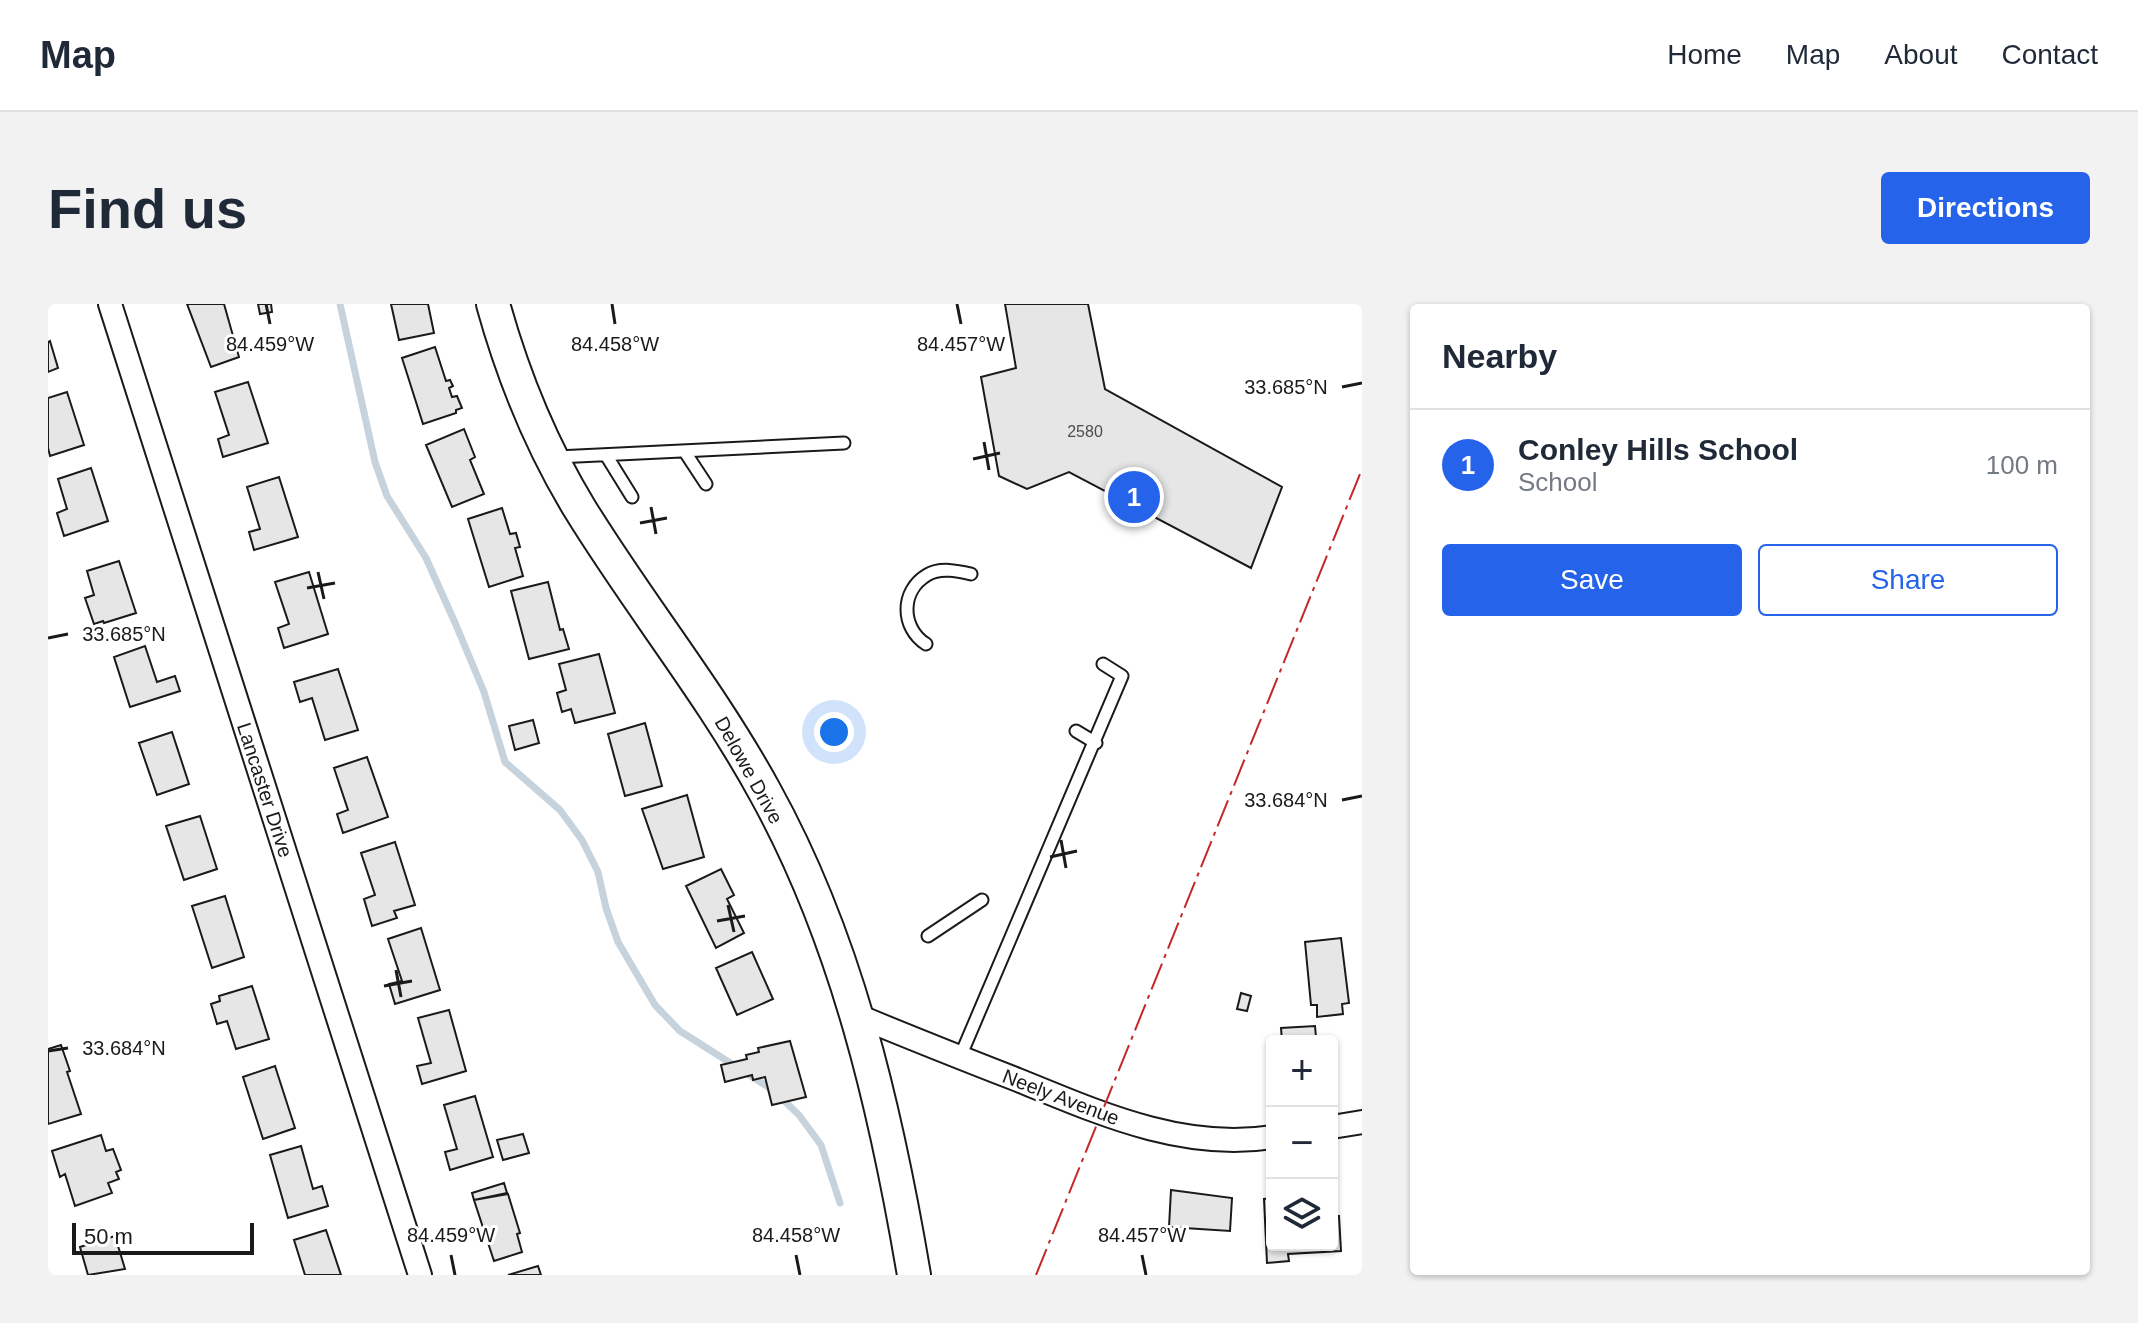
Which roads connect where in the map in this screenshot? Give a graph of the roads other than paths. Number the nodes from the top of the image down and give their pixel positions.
1 (110, 304) edge
2 (493, 304) edge
3 (844, 443) dead end
4 (685, 452) junction
5 (606, 455) junction
6 (552, 458) junction
7 (706, 484) dead end
8 (632, 497) dead end
9 (971, 574) dead end
10 (926, 644) dead end
11 (1103, 664) dead end
12 (1076, 731) dead end
13 (1096, 743) junction
14 (982, 900) dead end
15 (928, 936) dead end
16 (858, 1016) junction
17 (960, 1057) junction
18 (1362, 1122) edge
19 (1338, 1126) edge
20 (1266, 1138) edge
21 (420, 1275) edge
22 (914, 1275) edge

1 - 21 street, Lancaster Drive
2 - 6 street, Delowe Drive
3 - 4 lane
4 - 5 lane
4 - 7 lane
5 - 6 lane
5 - 8 lane
6 - 16 street, Delowe Drive
9 - 10 lane
11 - 13 lane
12 - 13 lane
13 - 17 lane
14 - 15 lane
16 - 17 street, Neely Avenue
16 - 22 street, Delowe Drive
17 - 20 street, Neely Avenue
18 - 19 street

